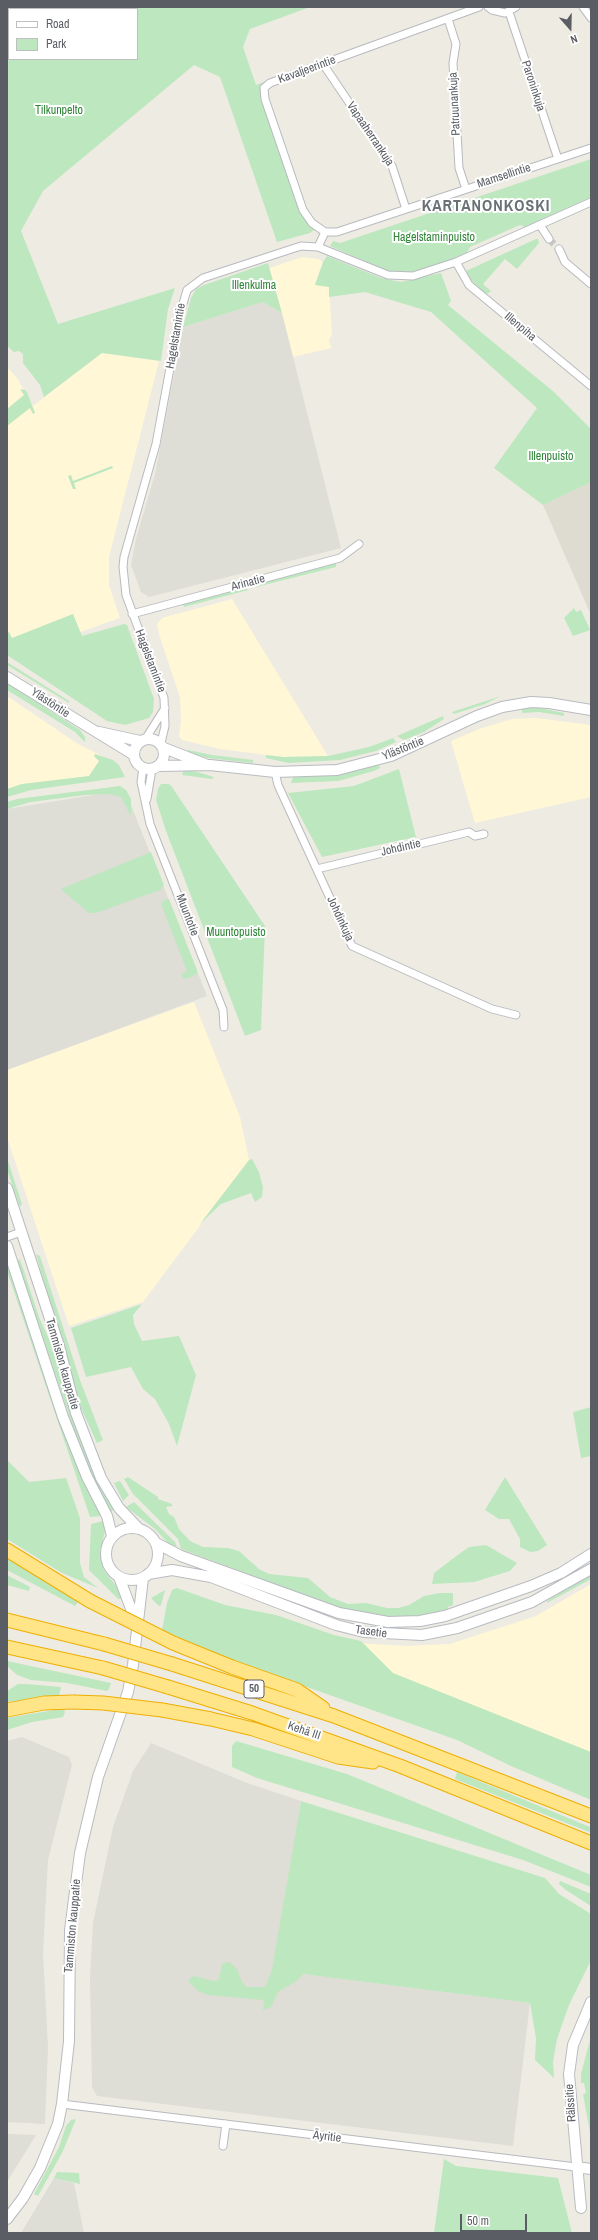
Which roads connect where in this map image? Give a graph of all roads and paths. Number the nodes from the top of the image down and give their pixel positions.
1 (479, 7) edge
2 (488, 7) edge
3 (516, 7) edge
4 (583, 7) edge
5 (509, 12) junction
6 (591, 18) edge
7 (448, 19) junction
8 (323, 64) junction
9 (591, 148) edge
10 (558, 159) junction
11 (466, 189) junction
12 (591, 202) edge
13 (406, 208) junction
14 (540, 225) junction
15 (325, 232) junction
16 (549, 239) tunnel mouth
17 (318, 247) junction
18 (559, 249) tunnel mouth
19 (456, 262) junction
20 (591, 284) edge
21 (591, 386) edge
22 (359, 544) dead end
23 (132, 614) junction
24 (7, 677) edge
25 (165, 708) junction
26 (591, 710) edge
27 (92, 730) junction
28 (143, 740) junction
29 (163, 746) junction
30 (134, 755) junction
31 (210, 765) junction
32 (151, 767) junction
33 (276, 772) junction
34 (484, 834) dead end
35 (317, 868) junction
36 (516, 1015) dead end
37 (224, 1027) dead end
38 (7, 1188) edge
39 (21, 1232) junction
40 (7, 1237) edge
41 (7, 1246) edge
42 (140, 1529) junction
43 (112, 1536) junction
44 (156, 1543) junction
45 (7, 1550) edge
46 (591, 1554) edge
47 (591, 1569) edge
48 (146, 1576) junction
49 (119, 1577) junction
50 (7, 1620) edge
51 (138, 1627) junction
52 (7, 1647) edge
53 (7, 1710) edge
54 (334, 1716) junction
55 (400, 1766) junction
56 (591, 1816) edge
57 (591, 1844) edge
58 (591, 2002) edge
59 (62, 2104) junction
60 (226, 2124) junction
61 (223, 2146) dead end
62 (576, 2168) junction
63 (591, 2169) edge
64 (581, 2208) dead end
65 (7, 2219) edge

1 - 7 street, Kavaljeerintie
2 - 5 street
3 - 5 street
4 - 6 street
5 - 10 street, Paroninkuja
7 - 8 street, Kavaljeerintie
7 - 11 street, Patruunankuja
8 - 13 street, Vapaaherrankuja
8 - 15 street, Kavaljeerintie
9 - 10 street, Mamsellintie
10 - 11 street, Mamsellintie
11 - 13 street, Mamsellintie
12 - 14 street, Hagelstamintie
13 - 15 street, Mamsellintie
14 - 16 street
14 - 19 street, Hagelstamintie
15 - 17 street
17 - 19 street, Hagelstamintie
17 - 23 street, Hagelstamintie
18 - 20 street
19 - 21 street, Illenpiha
22 - 23 street, Arinatie
23 - 25 street, Hagelstamintie
24 - 27 main road, Ylästöntie
25 - 28 street, Hagelstamintie
25 - 29 street, Hagelstamintie
26 - 33 main road, Ylästöntie
27 - 28 main road, Ylästöntie
27 - 30 main road, Ylästöntie
28 - 29 main road, Ylästöntie
28 - 30 main road
29 - 31 main road, Ylästöntie
29 - 32 main road
30 - 32 main road, Ylästöntie
31 - 32 main road, Ylästöntie
31 - 33 main road, Ylästöntie
32 - 37 street, Muuntotie
33 - 35 street, Johdinkuja
34 - 35 street, Johdintie
35 - 36 street, Johdinkuja
38 - 39 main road, Tammiston kauppatie
39 - 40 street
39 - 42 main road, Tammiston kauppatie
41 - 43 main road, Tammiston kauppatie
42 - 43 main road
42 - 44 main road
43 - 49 main road
44 - 46 main road, Tasetie
44 - 48 main road
45 - 54 highway, bridge
47 - 48 main road, Tasetie
48 - 49 main road
48 - 51 main road, Tammiston kauppatie
49 - 51 main road, Tammiston kauppatie
50 - 54 highway, Kehä III / 50, bridge
51 - 59 main road, Tammiston kauppatie
52 - 55 highway, Kehä III / 50, bridge
53 - 55 highway, bridge
54 - 56 highway, Kehä III / 50
55 - 57 highway, Kehä III / 50
58 - 62 main road, Rälssitie
59 - 60 street, Äyritie
59 - 65 main road, Tammiston kauppatie
60 - 61 street
60 - 62 street, Äyritie
62 - 63 main road, Äyritie
62 - 64 main road, Rälssitie

